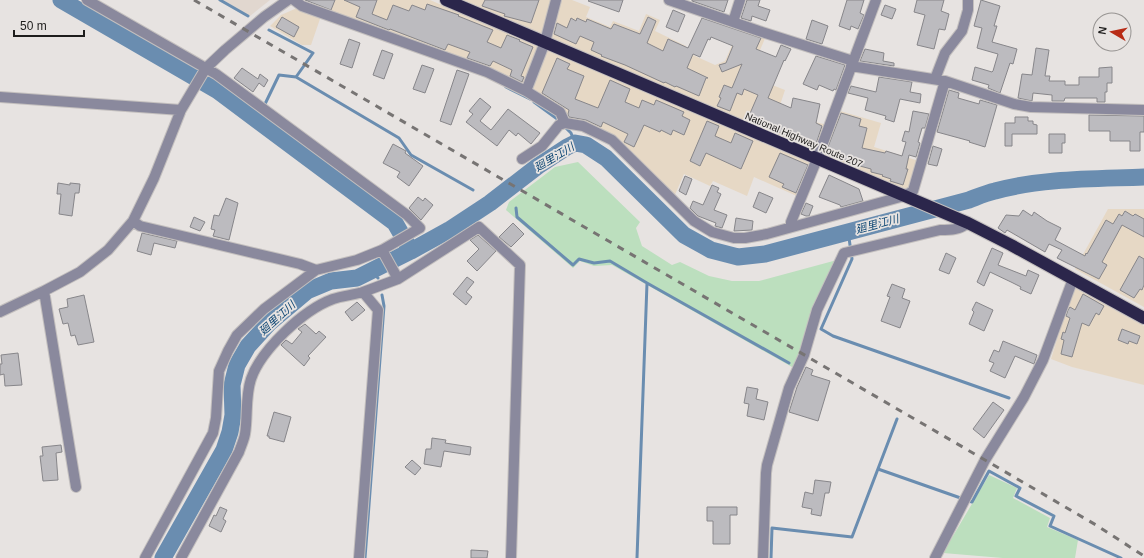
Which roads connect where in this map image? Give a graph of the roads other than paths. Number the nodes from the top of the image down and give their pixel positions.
1 (87, 0) edge
2 (288, 0) edge
3 (294, 0) edge
4 (446, 0) edge
5 (556, 0) edge
6 (669, 0) edge
7 (740, 0) edge
8 (876, 0) edge
9 (968, 0) edge
10 (686, 2) edge
11 (733, 22) junction
12 (545, 42) junction
13 (852, 63) junction
14 (206, 68) junction
15 (940, 80) junction
16 (526, 91) junction
17 (0, 97) edge
18 (182, 110) junction
19 (1144, 110) edge
20 (562, 124) junction
21 (522, 159) dead end
22 (818, 159) junction
23 (904, 196) junction
24 (133, 221) junction
25 (968, 223) junction
26 (791, 227) junction
27 (382, 250) junction
28 (316, 270) junction
29 (398, 279) junction
30 (1073, 279) junction
31 (44, 291) junction
32 (363, 292) junction
33 (0, 312) edge
34 (1144, 318) edge
35 (76, 487) dead end
36 (145, 558) edge
37 (181, 558) edge
38 (359, 558) edge
39 (511, 558) edge
40 (763, 558) edge
41 (935, 558) edge

1 - 14 street
2 - 14 street
3 - 16 street
4 - 12 highway, National Highway Route 207
5 - 12 street
6 - 10 street
7 - 11 street
8 - 13 street
9 - 15 street
10 - 11 street
11 - 13 street
12 - 16 street
12 - 22 highway, National Highway Route 207
13 - 15 street
13 - 22 street
14 - 18 street
14 - 27 street
15 - 19 street
15 - 23 street
16 - 20 street
17 - 18 street
18 - 24 street
20 - 21 street
20 - 26 street
22 - 23 highway, National Highway Route 207
22 - 26 street
23 - 25 highway, National Highway Route 207
23 - 26 street
24 - 28 street
24 - 31 street
25 - 30 highway, National Highway Route 207
25 - 40 street
27 - 28 street
27 - 29 street
28 - 36 street
29 - 32 street
29 - 39 street
30 - 34 highway, National Highway Route 207
30 - 41 street
31 - 33 street
31 - 35 street
32 - 37 street
32 - 38 street

